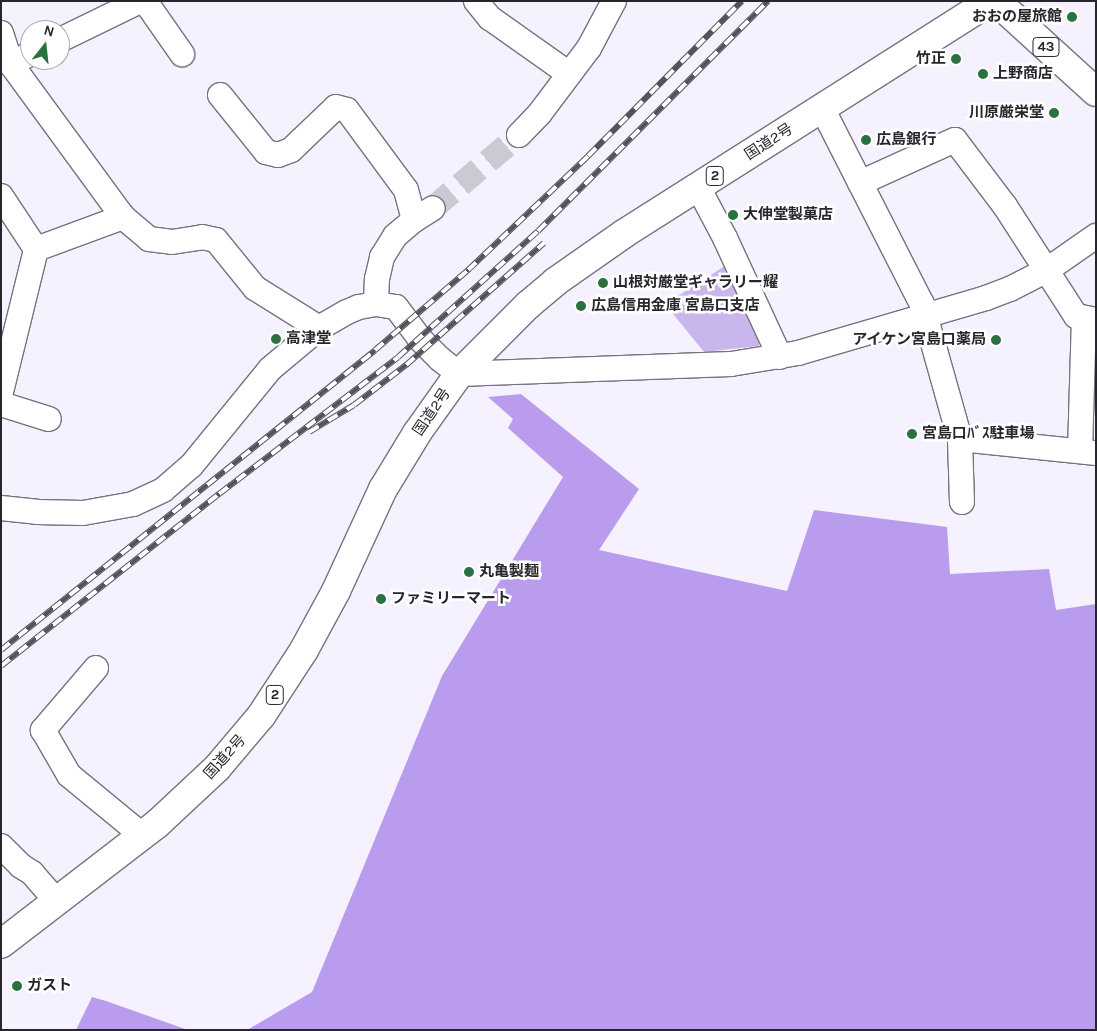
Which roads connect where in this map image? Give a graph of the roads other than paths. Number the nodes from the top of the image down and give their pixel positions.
1 (140, 1) edge
2 (145, 1) edge
3 (476, 1) edge
4 (614, 1) edge
5 (990, 1) edge
6 (996, 1) edge
7 (1, 33) edge
8 (70, 35) edge
9 (182, 54) dead end
10 (20, 59) edge
11 (27, 70) edge
12 (569, 74) junction
13 (1096, 92) edge
14 (220, 95) dead end
15 (822, 108) junction
16 (519, 135) tunnel mouth
17 (860, 183) junction
18 (698, 187) junction
19 (2, 196) edge
20 (123, 216) junction
21 (1096, 236) edge
22 (36, 249) junction
23 (1047, 270) junction
24 (376, 304) junction
25 (926, 316) junction
26 (1090, 319) edge
27 (318, 328) junction
28 (780, 357) junction
29 (459, 374) junction
30 (1, 392) edge
31 (1, 404) edge
32 (49, 419) dead end
33 (960, 439) junction
34 (1088, 452) edge
35 (962, 502) dead end
36 (1, 508) edge
37 (96, 668) dead end
38 (143, 836) junction
39 (1, 846) edge
40 (57, 902) junction
41 (1, 944) edge

1 - 8 street
2 - 9 street
3 - 12 street
4 - 12 street
5 - 15 main road, 国道2号 / 2
6 - 13 main road, 43
7 - 10 street
11 - 20 street
12 - 16 street
14 - 24 street
15 - 17 street
15 - 18 main road, 国道2号 / 2
17 - 23 street
17 - 25 street
18 - 28 street
18 - 29 main road, 国道2号 / 2
19 - 22 street
20 - 22 street
20 - 27 street
21 - 23 street
22 - 30 street
23 - 25 street
23 - 26 street
24 - 27 street
24 - 29 street
25 - 28 street
25 - 33 street
26 - 34 street
27 - 36 street
28 - 29 street
29 - 38 main road, 国道2号 / 2
31 - 32 street
33 - 34 street
33 - 35 street
37 - 38 street
38 - 40 main road, 国道2号 / 2
39 - 40 street
40 - 41 main road, 国道2号 / 2

